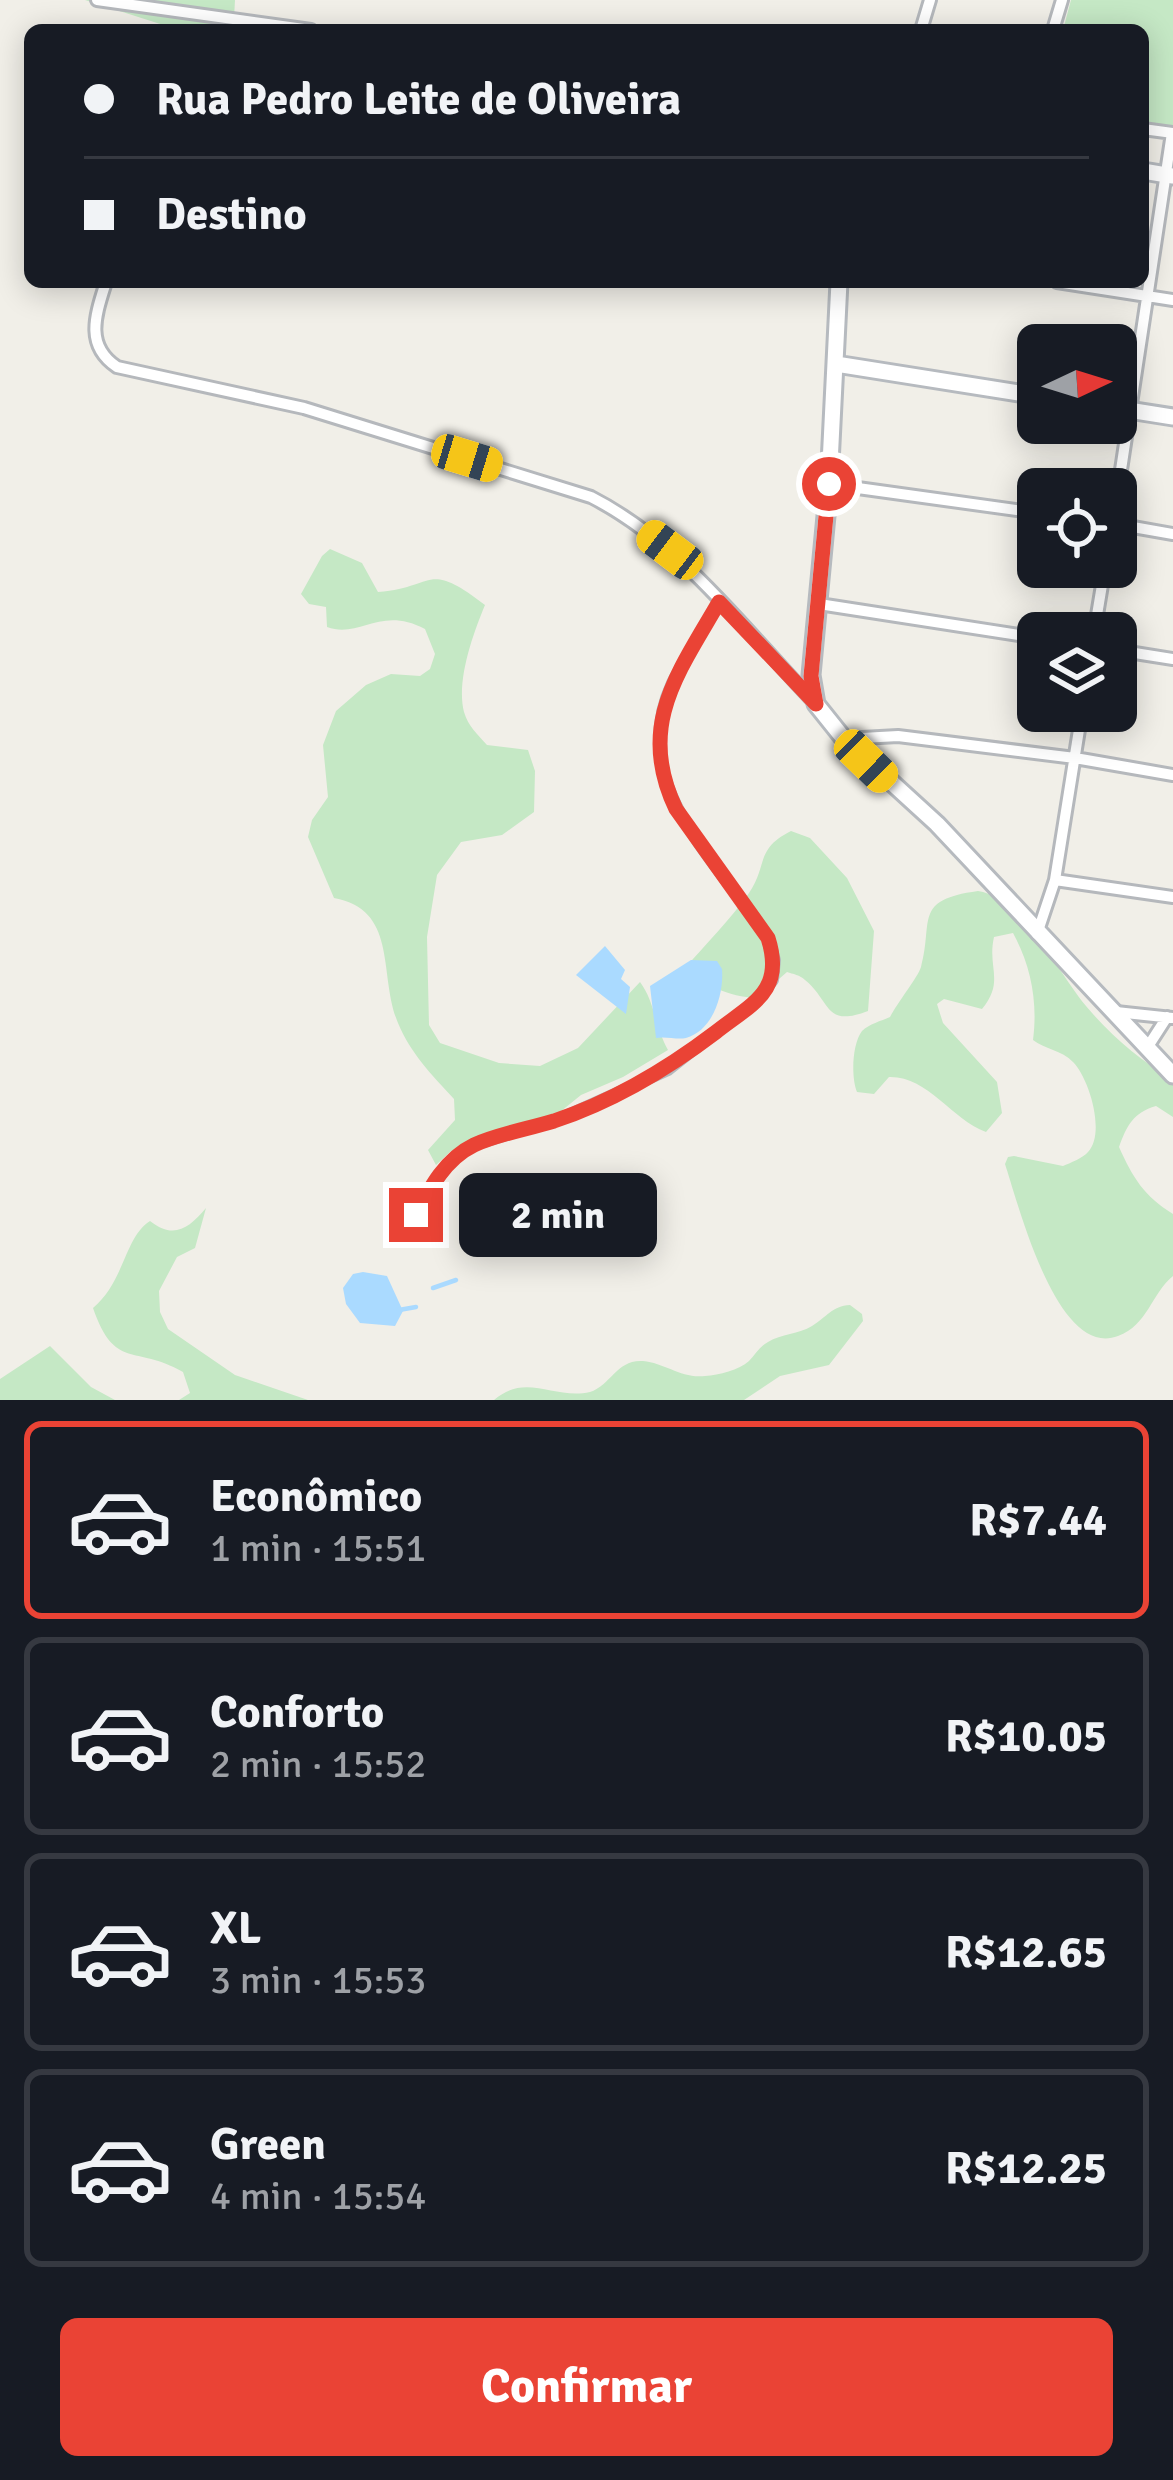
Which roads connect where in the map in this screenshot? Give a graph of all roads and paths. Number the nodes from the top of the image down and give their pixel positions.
1 (97, 0) edge
2 (182, 13) junction
3 (179, 24) edge
4 (265, 24) edge
5 (1173, 133) edge
6 (1170, 176) edge
7 (1149, 277) edge
8 (105, 288) edge
9 (839, 288) edge
10 (1095, 288) edge
11 (1147, 288) edge
12 (1145, 296) junction
13 (1173, 300) edge
14 (1137, 339) edge
15 (836, 364) junction
16 (1017, 393) edge
17 (1137, 412) edge
18 (1173, 417) edge
19 (829, 484) junction
20 (1017, 510) edge
21 (1137, 528) edge
22 (1173, 534) edge
23 (719, 602) junction
24 (819, 604) junction
25 (1017, 635) edge
26 (1137, 653) edge
27 (1173, 658) edge
28 (816, 704) junction
29 (1079, 732) edge
30 (844, 740) junction
31 (1075, 758) junction
32 (1173, 775) edge
33 (1055, 880) junction
34 (1173, 897) edge
35 (1037, 934) junction
36 (1116, 1012) junction
37 (1170, 1017) edge
38 (1147, 1048) junction
39 (1173, 1075) edge
40 (416, 1215) dead end

1 - 2 street
2 - 3 street
2 - 4 street
5 - 6 street
6 - 7 street
8 - 23 street
9 - 15 street
10 - 12 street
11 - 12 street
12 - 13 street
12 - 14 street
15 - 16 street
15 - 19 street
17 - 18 street
19 - 20 street
19 - 24 street
21 - 22 street
23 - 28 street
23 - 40 lane
24 - 25 street
24 - 28 street
26 - 27 street
28 - 30 street
29 - 31 street
30 - 31 street
30 - 35 street
31 - 32 street
31 - 33 street
33 - 34 street
33 - 35 street
35 - 36 street
36 - 37 street
36 - 38 street
37 - 38 street
38 - 39 street

